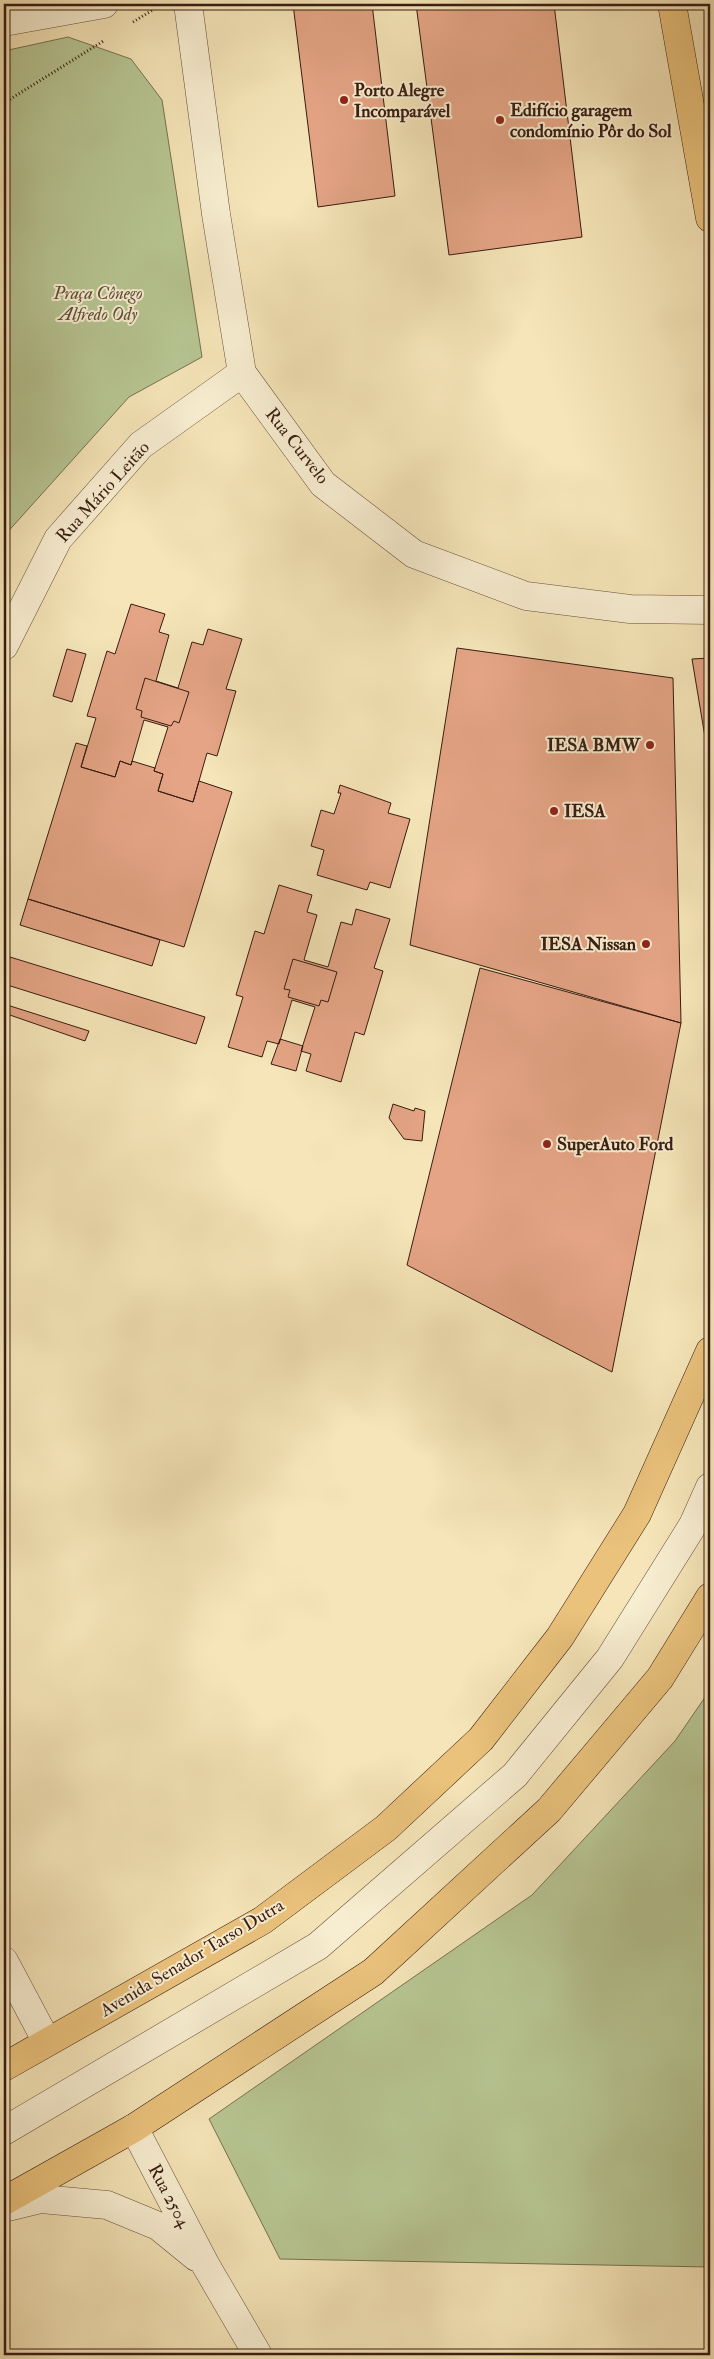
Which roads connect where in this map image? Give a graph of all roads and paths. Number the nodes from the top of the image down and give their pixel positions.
1 (104, 4) edge
2 (188, 4) edge
3 (672, 4) edge
4 (4, 22) edge
5 (77, 57) dead end
6 (4, 103) edge
7 (710, 218) edge
8 (242, 373) junction
9 (710, 610) edge
10 (4, 646) edge
11 (710, 1350) edge
12 (710, 1487) edge
13 (710, 1597) edge
14 (4, 1961) edge
15 (47, 2042) junction
16 (4, 2067) edge
17 (134, 2128) junction
18 (4, 2131) edge
19 (4, 2201) edge
20 (4, 2208) edge
21 (205, 2264) junction
22 (258, 2355) edge

1 - 4 street
2 - 8 street, Rua Curvelo
3 - 7 main road
5 - 6 path
8 - 9 street, Rua Curvelo
8 - 10 street, Rua Mário Leitão
11 - 15 main road, Avenida Senador Tarso Dutra
12 - 18 street
13 - 17 main road
14 - 15 street
15 - 16 main road, Avenida Senador Tarso Dutra
17 - 19 main road
17 - 21 street, Rua 2504
20 - 21 street, Rua 2504
21 - 22 street, Rua 2504

